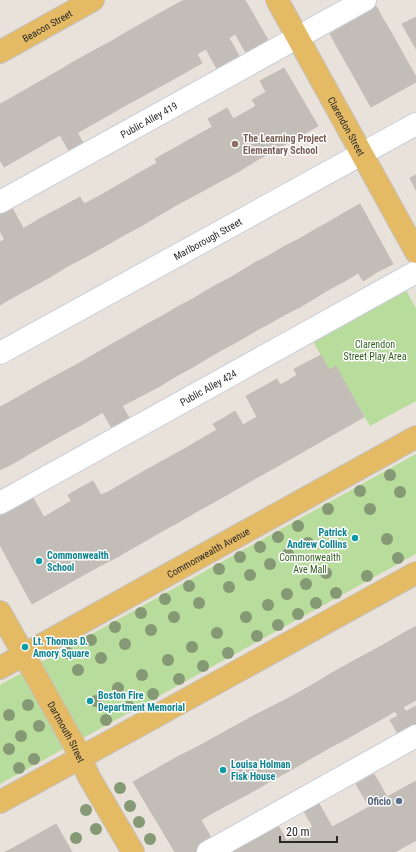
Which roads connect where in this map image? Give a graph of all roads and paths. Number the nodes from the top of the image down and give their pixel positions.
1 (94, 0) edge
2 (277, 0) edge
3 (365, 0) edge
4 (298, 37) junction
5 (0, 52) edge
6 (416, 124) edge
7 (362, 154) junction
8 (0, 202) edge
9 (416, 252) edge
10 (416, 272) edge
11 (0, 353) edge
12 (416, 437) edge
13 (0, 503) edge
14 (416, 573) edge
15 (0, 612) edge
16 (24, 655) junction
17 (0, 668) edge
18 (416, 736) edge
19 (81, 758) junction
20 (0, 802) edge
21 (132, 852) edge
22 (208, 852) edge

1 - 5 main road, Beacon Street
2 - 4 main road, Clarendon Street
3 - 4 street, Public Alley 419
4 - 7 main road, Clarendon Street
4 - 8 street, Public Alley 419
6 - 7 street, Marlborough Street
7 - 9 main road, Clarendon Street
7 - 11 street, Marlborough Street
10 - 13 street, Public Alley 424
12 - 16 main road, Commonwealth Avenue
14 - 19 main road
15 - 16 main road, Dartmouth Street
16 - 17 main road, Commonwealth Avenue
16 - 19 main road, Dartmouth Street
18 - 22 street
19 - 20 main road
19 - 21 main road, Dartmouth Street

